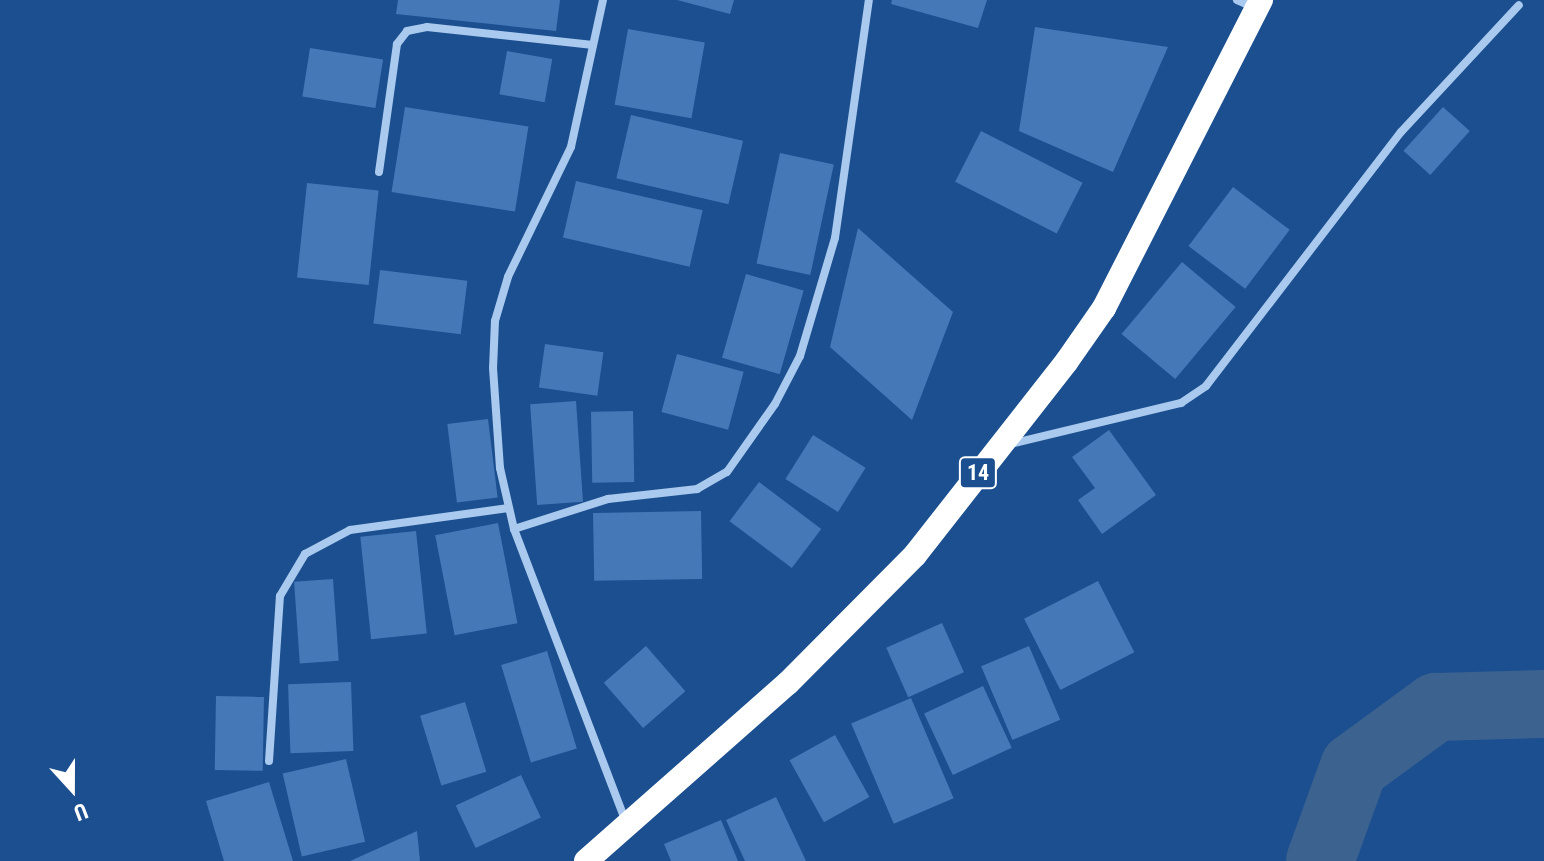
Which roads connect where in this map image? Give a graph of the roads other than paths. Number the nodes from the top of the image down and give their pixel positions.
1 (603, 0) edge
2 (869, 0) edge
3 (1252, 3) edge
4 (1519, 5) dead end
5 (593, 45) junction
6 (379, 172) dead end
7 (997, 448) junction
8 (508, 508) junction
9 (514, 529) junction
10 (269, 761) dead end
11 (628, 826) junction
12 (586, 861) edge

1 - 5 street
2 - 9 street
3 - 7 highway, 14
4 - 7 street
5 - 6 street
5 - 8 street
7 - 11 highway, 14
8 - 9 street
8 - 10 street
9 - 11 street
11 - 12 highway, 14

